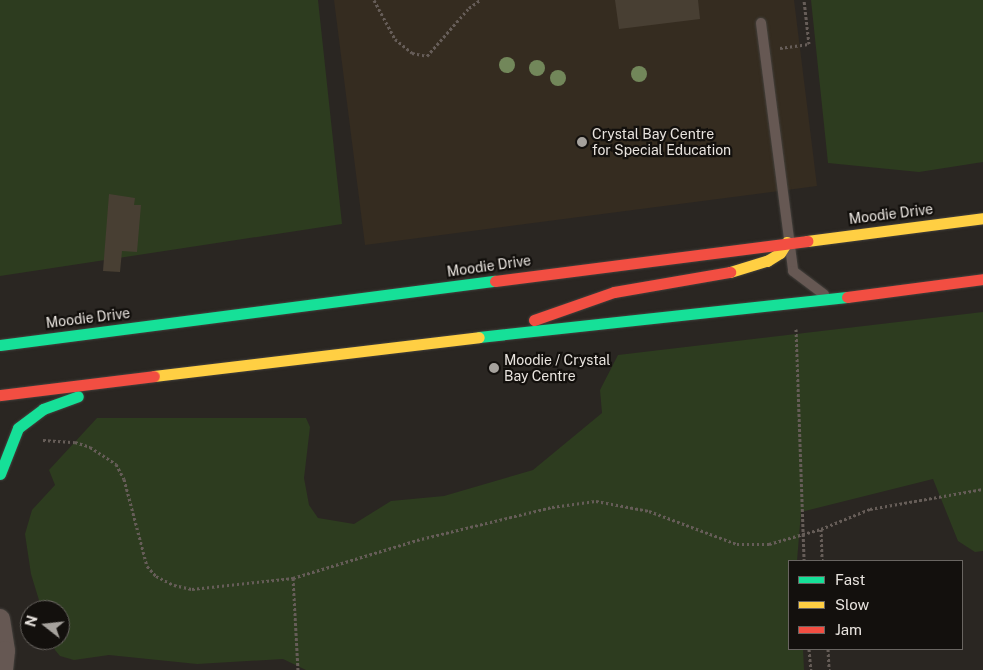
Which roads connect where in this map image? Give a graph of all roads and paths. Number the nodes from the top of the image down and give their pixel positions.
1 (374, 0) edge
2 (480, 0) edge
3 (804, 0) edge
4 (761, 23) dead end
5 (764, 51) junction
6 (983, 218) edge
7 (788, 241) junction
8 (983, 279) edge
9 (837, 298) junction
10 (795, 304) junction
11 (492, 335) junction
12 (0, 345) edge
13 (124, 379) junction
14 (0, 394) edge
15 (38, 439) dead end
16 (0, 474) edge
17 (983, 489) edge
18 (821, 529) junction
19 (802, 536) junction
20 (804, 560) edge
21 (822, 560) edge
22 (294, 578) junction
23 (0, 619) edge
24 (809, 650) edge
25 (828, 650) edge
26 (3, 670) edge
27 (298, 670) edge
28 (811, 670) edge
29 (829, 670) edge

1 - 2 path
3 - 5 path
4 - 5 lane
5 - 7 lane
6 - 7 main road, Moodie Drive
7 - 9 lane
7 - 11 main road
7 - 12 main road, Moodie Drive
8 - 9 main road
9 - 10 main road
10 - 11 main road
10 - 19 path
11 - 13 main road
13 - 14 main road
13 - 16 main road
15 - 22 path
17 - 18 path
18 - 19 path
18 - 21 path
19 - 20 path
19 - 22 path
22 - 27 path
23 - 26 street
24 - 28 path
25 - 29 path

